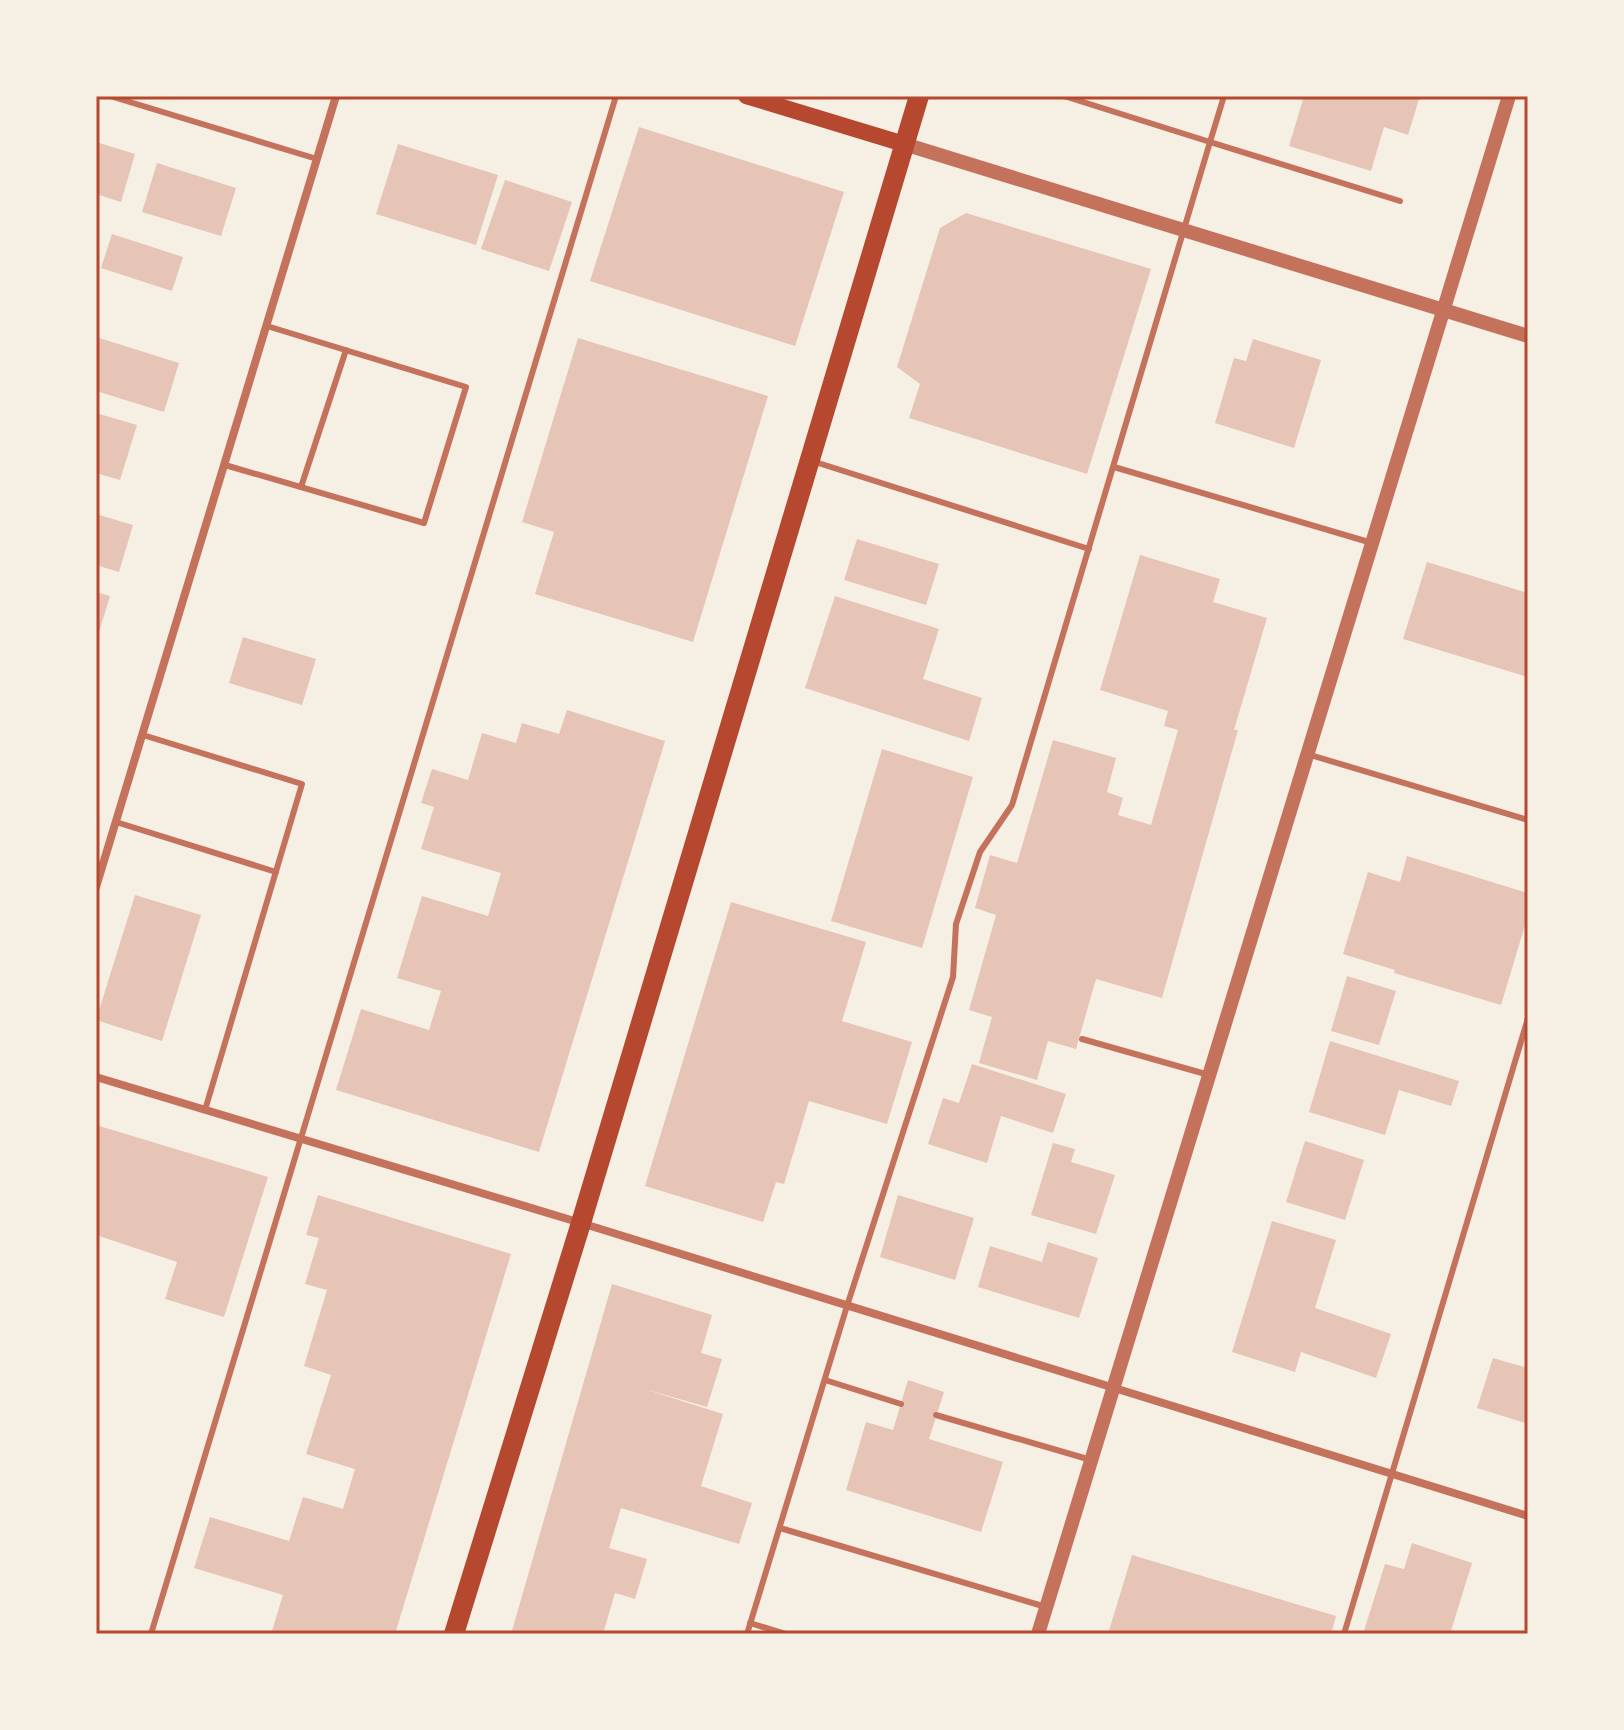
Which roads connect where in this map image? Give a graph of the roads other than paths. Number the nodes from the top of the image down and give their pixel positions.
1 (110, 96) edge
2 (336, 96) edge
3 (616, 96) edge
4 (746, 96) edge
5 (919, 96) edge
6 (1064, 96) edge
7 (1224, 96) edge
8 (1509, 96) edge
9 (1210, 142) junction
10 (904, 144) junction
11 (317, 159) junction
12 (1400, 201) dead end
13 (1183, 230) junction
14 (1444, 311) junction
15 (267, 326) junction
16 (1528, 336) edge
17 (346, 350) junction
18 (809, 460) junction
19 (225, 465) junction
20 (1114, 467) junction
21 (301, 487) junction
22 (1372, 543) junction
23 (1089, 549) junction
24 (143, 735) junction
25 (1307, 754) junction
26 (1528, 820) edge
27 (116, 822) junction
28 (276, 872) junction
29 (96, 887) edge
30 (1528, 1018) edge
31 (1082, 1039) dead end
32 (1209, 1075) junction
33 (96, 1077) edge
34 (205, 1110) junction
35 (301, 1139) junction
36 (581, 1223) junction
37 (847, 1306) junction
38 (825, 1380) junction
39 (1113, 1388) junction
40 (901, 1404) dead end
41 (936, 1415) dead end
42 (1091, 1460) junction
43 (1392, 1474) junction
44 (1528, 1516) edge
45 (780, 1528) junction
46 (1046, 1607) junction
47 (750, 1623) junction
48 (151, 1634) edge
49 (454, 1634) edge
50 (747, 1634) edge
51 (786, 1634) edge
52 (1038, 1634) edge
53 (1344, 1634) edge

1 - 11 lane
2 - 11 street
3 - 35 lane
4 - 10 main road
5 - 10 main road
6 - 9 lane
7 - 9 lane
8 - 14 street
9 - 12 lane
9 - 13 lane
10 - 13 street
10 - 18 main road
11 - 15 street
13 - 14 street
13 - 20 lane
14 - 16 street
14 - 22 street
15 - 17 lane
15 - 19 street
17 - 21 lane
17 - 21 lane
18 - 23 lane
18 - 36 main road
19 - 21 lane
19 - 24 street
20 - 22 lane
20 - 23 lane
22 - 25 street
23 - 37 lane
24 - 27 street
24 - 28 lane
25 - 26 lane
25 - 32 street
27 - 28 lane
27 - 29 street
28 - 34 lane
30 - 43 lane
31 - 32 lane
32 - 39 street
33 - 34 street
34 - 35 street
35 - 36 street
35 - 48 lane
36 - 37 street
36 - 49 main road
37 - 38 lane
37 - 39 street
38 - 40 lane
38 - 45 lane
39 - 42 street
39 - 43 street
41 - 42 lane
42 - 46 street
43 - 44 street
43 - 53 lane
45 - 46 lane
45 - 47 lane
46 - 52 street
47 - 50 lane
47 - 51 lane

